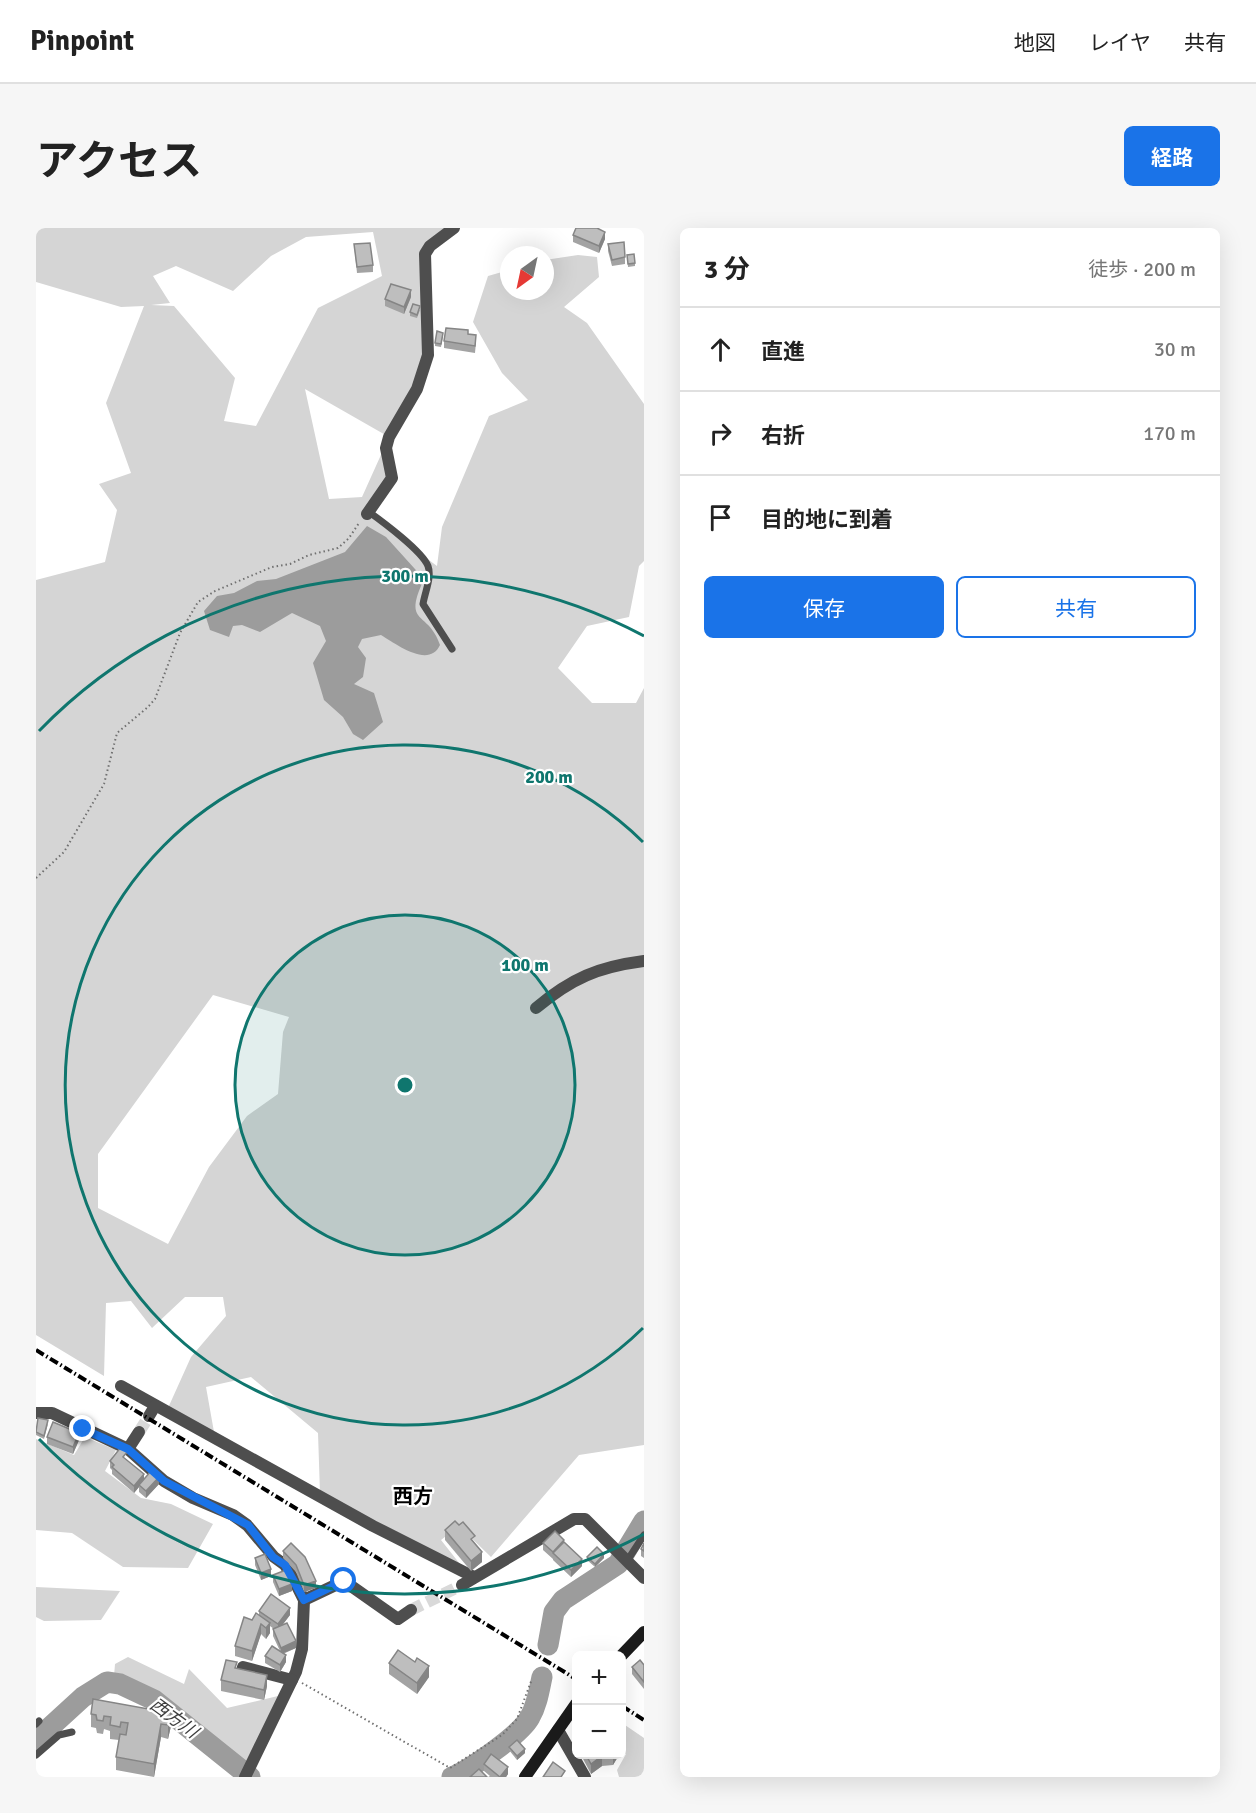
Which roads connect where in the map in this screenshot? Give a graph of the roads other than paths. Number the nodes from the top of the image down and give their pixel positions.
1 (454, 228) edge
2 (368, 513) joint
3 (452, 649) dead end
4 (644, 961) edge
5 (536, 1008) dead end
6 (121, 1386) dead end
7 (36, 1413) edge
8 (139, 1432) tunnel mouth
9 (128, 1449) junction
10 (644, 1535) edge
11 (627, 1560) junction
12 (474, 1577) junction
13 (644, 1578) edge
14 (462, 1584) tunnel mouth
15 (304, 1600) junction
16 (411, 1610) tunnel mouth
17 (644, 1632) edge
18 (626, 1651) edge
19 (241, 1676) edge
20 (293, 1678) junction
21 (575, 1705) edge
22 (558, 1730) junction
23 (72, 1732) dead end
24 (36, 1755) edge
25 (245, 1777) edge
26 (525, 1777) edge
27 (585, 1777) edge

1 - 2 street
2 - 3 lane
4 - 5 street
6 - 12 street
7 - 9 street
8 - 9 street
9 - 15 street
10 - 11 lane
11 - 12 street
11 - 13 street
12 - 14 street
15 - 16 street
15 - 20 street
17 - 18 main road
19 - 20 street
20 - 25 street
21 - 22 main road
22 - 26 main road
22 - 27 street
23 - 24 lane

